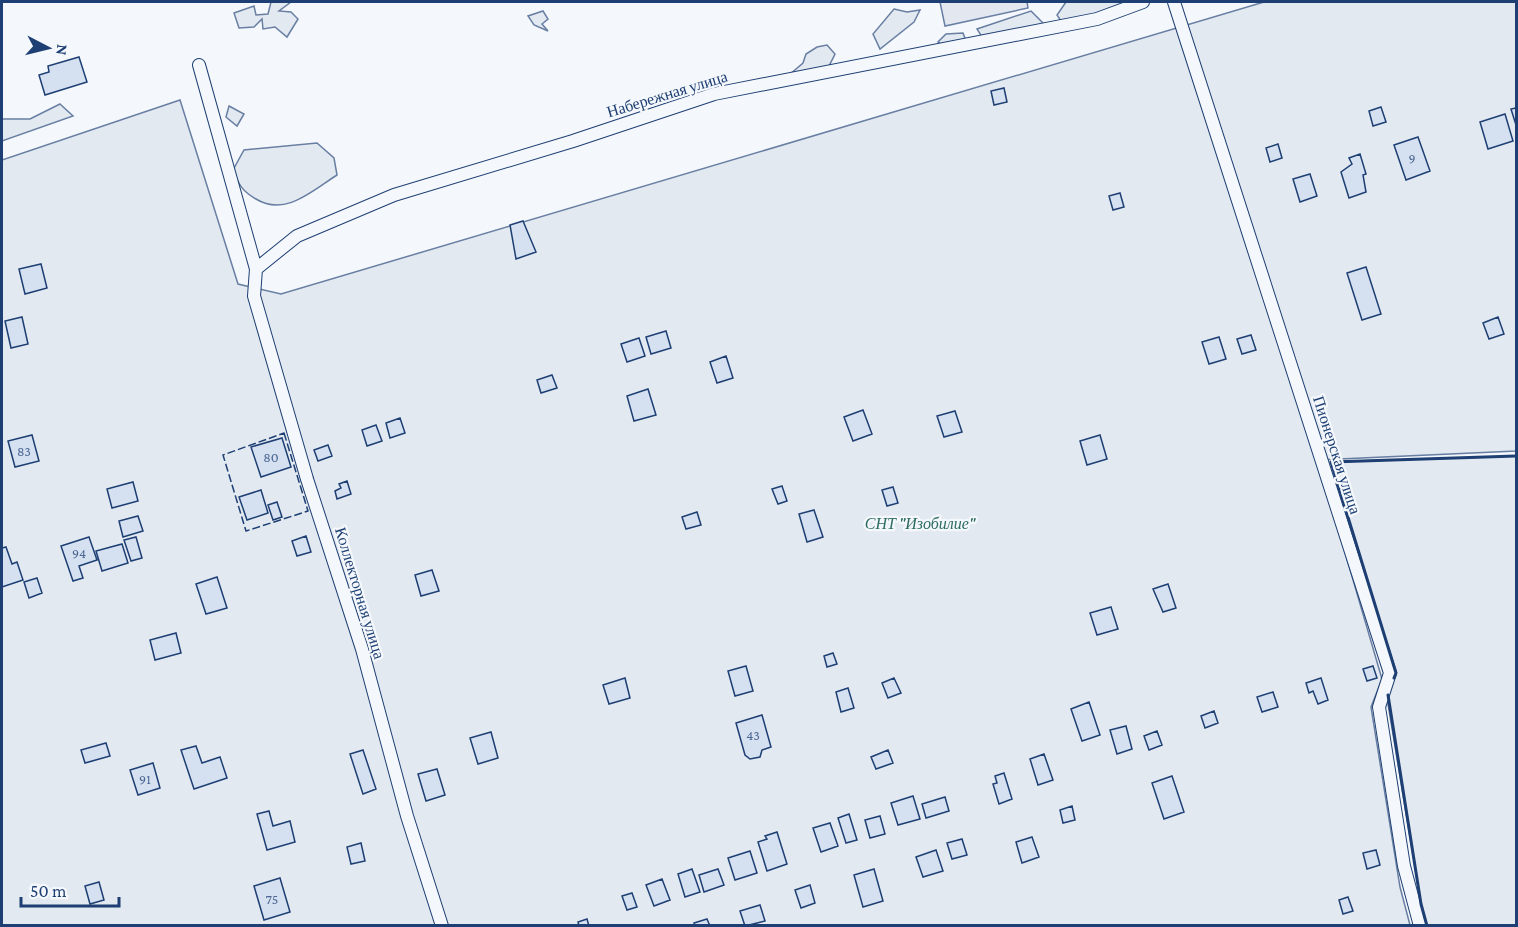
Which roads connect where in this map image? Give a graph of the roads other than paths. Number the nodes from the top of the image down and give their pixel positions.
1 (1143, 2) edge
2 (1174, 2) edge
3 (199, 65) dead end
4 (256, 269) junction
5 (442, 926) edge
6 (1420, 926) edge

1 - 4 street, Набережная улица
2 - 6 street, Пионерская улица
3 - 4 street, Коллекторная улица
4 - 5 street, Коллекторная улица

